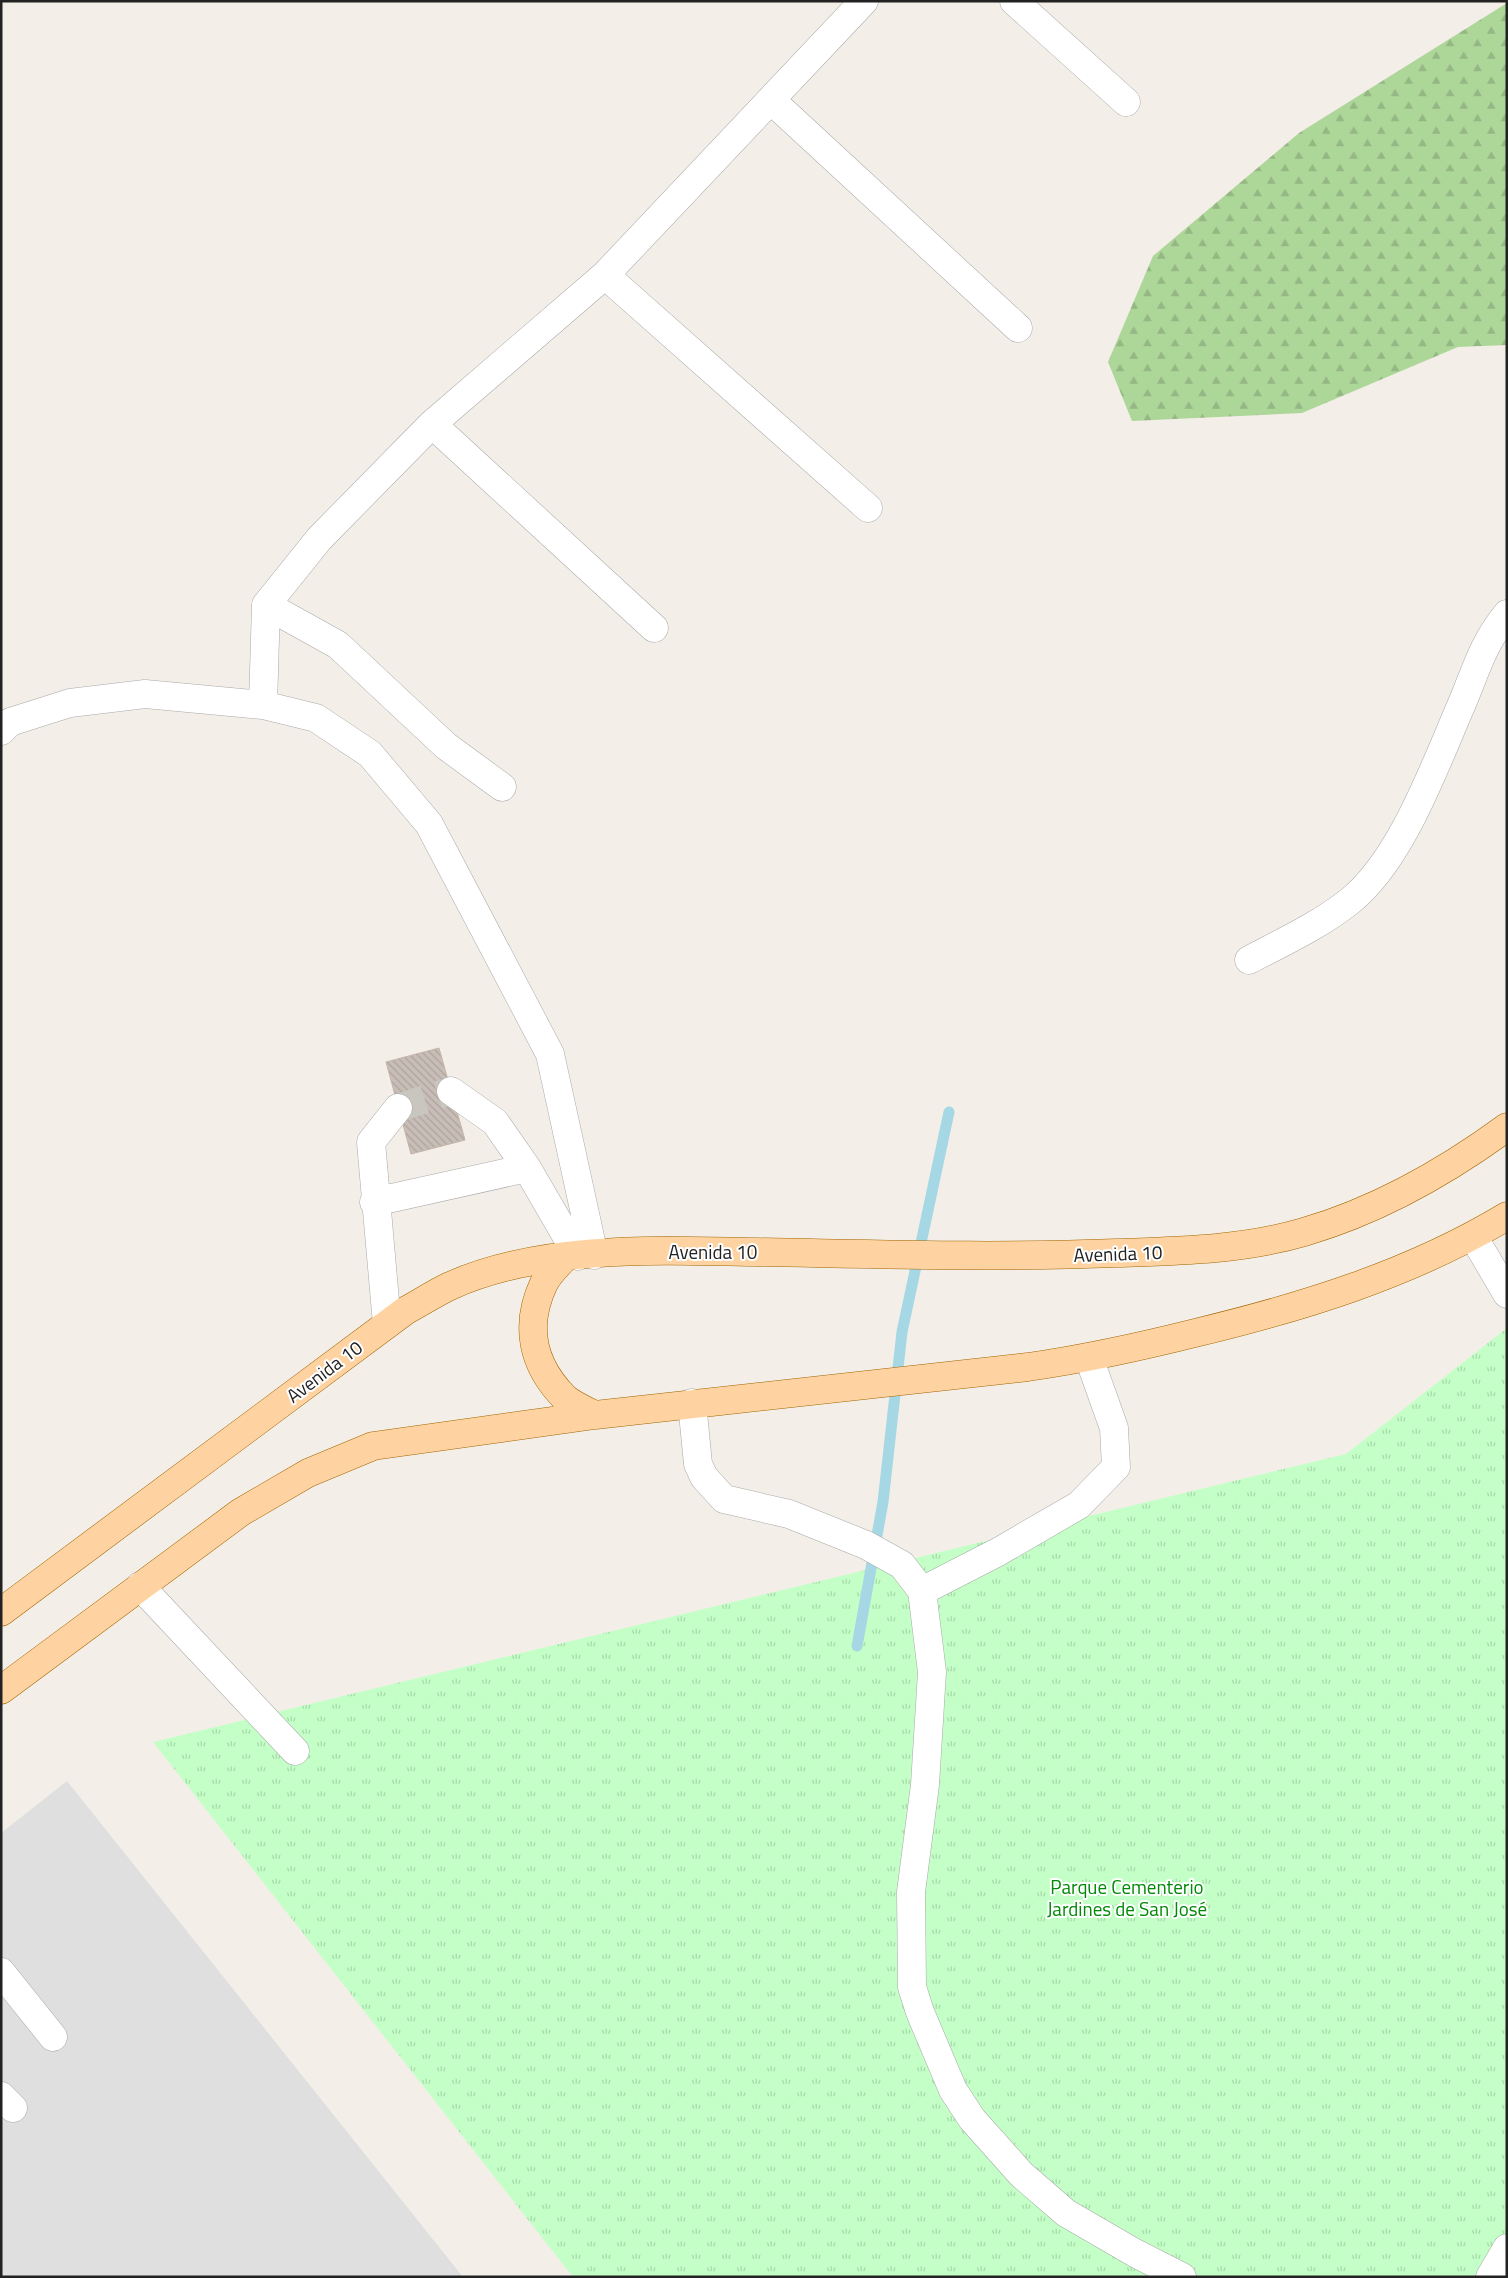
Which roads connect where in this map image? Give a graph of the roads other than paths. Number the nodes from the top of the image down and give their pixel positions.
1 (864, 1) edge
2 (1014, 1) edge
3 (771, 100) junction
4 (1126, 102) dead end
5 (605, 276) junction
6 (1018, 328) dead end
7 (432, 424) junction
8 (868, 508) dead end
9 (266, 605) junction
10 (1507, 614) edge
11 (654, 628) dead end
12 (263, 705) junction
13 (1, 731) edge
14 (502, 787) dead end
15 (1249, 960) dead end
16 (451, 1091) dead end
17 (398, 1108) tunnel mouth
18 (1507, 1127) edge
19 (526, 1168) junction
20 (374, 1202) junction
21 (1507, 1216) edge
22 (1473, 1236) junction
23 (580, 1256) junction
24 (1507, 1294) edge
25 (387, 1324) junction
26 (1090, 1358) junction
27 (704, 1403) junction
28 (595, 1415) junction
29 (140, 1586) junction
30 (922, 1591) junction
31 (1, 1612) edge
32 (1, 1690) edge
33 (296, 1751) dead end
34 (1, 1972) edge
35 (53, 2037) dead end
36 (1507, 2248) edge
37 (1182, 2277) edge
38 (1490, 2277) edge

1 - 3 street
2 - 4 street
3 - 5 street
3 - 6 street
5 - 7 street
5 - 8 street
7 - 9 street
7 - 11 street
9 - 12 street
9 - 14 street
10 - 15 street
12 - 13 street
12 - 23 street
16 - 19 street
17 - 20 street
18 - 23 main road, Avenida 10
19 - 20 street
19 - 23 street
20 - 25 street
21 - 22 main road
22 - 24 street
22 - 26 main road
23 - 25 main road, Avenida 10
23 - 28 main road
25 - 31 main road, Avenida 10
26 - 27 main road
26 - 30 street
27 - 28 main road
27 - 30 street
28 - 29 main road
29 - 32 main road
29 - 33 street
30 - 37 street
34 - 35 street
36 - 38 street

